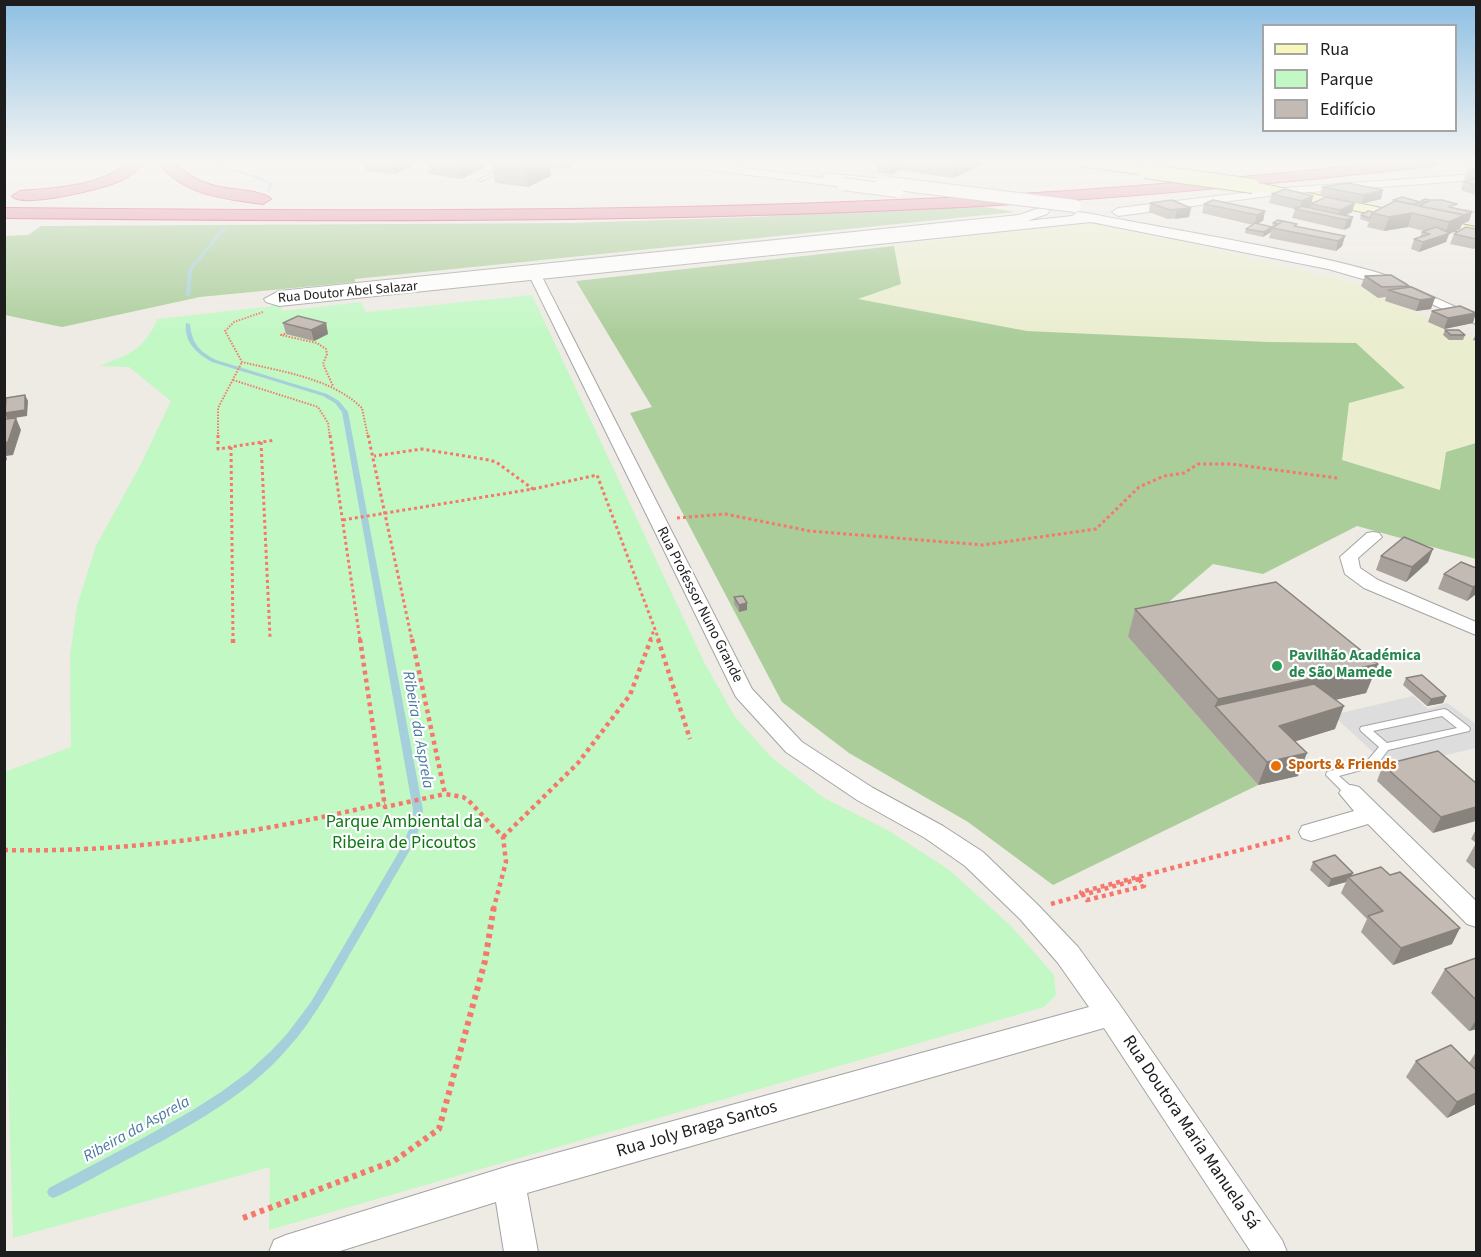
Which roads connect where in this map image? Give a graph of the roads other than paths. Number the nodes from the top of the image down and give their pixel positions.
1 (44, 221) edge
2 (1006, 221) edge
3 (1064, 221) edge
4 (1106, 221) edge
5 (1158, 221) edge
6 (1426, 221) edge
7 (4, 223) edge
8 (1188, 227) junction
9 (1476, 231) edge
10 (1175, 234) junction
11 (533, 272) junction
12 (1403, 287) junction
13 (1476, 320) edge
14 (1373, 537) dead end
15 (1476, 629) edge
16 (1385, 747) junction
17 (1350, 793) joint
18 (1372, 814) junction
19 (1305, 833) road end
20 (1476, 917) edge
21 (1110, 1014) junction
22 (509, 1182) junction
23 (286, 1252) edge
24 (520, 1252) edge
25 (1270, 1252) edge

1 - 7 highway
2 - 11 street, Rua Doutor Abel Salazar
3 - 11 street, Rua Doutor Abel Salazar
4 - 10 street
5 - 8 street
6 - 9 main road
8 - 10 street
8 - 12 street
10 - 12 street
11 - 11 street, Rua Doutor Abel Salazar
11 - 21 street, Rua Professor Nuno Grande
12 - 13 street
14 - 15 street
16 - 16 lane
16 - 17 lane
17 - 18 street
18 - 19 street
18 - 20 street
21 - 22 street, Rua Joly Braga Santos
21 - 25 street, Rua Doutora Maria Manuela Sá
22 - 23 street, Rua Joly Braga Santos
22 - 24 street

